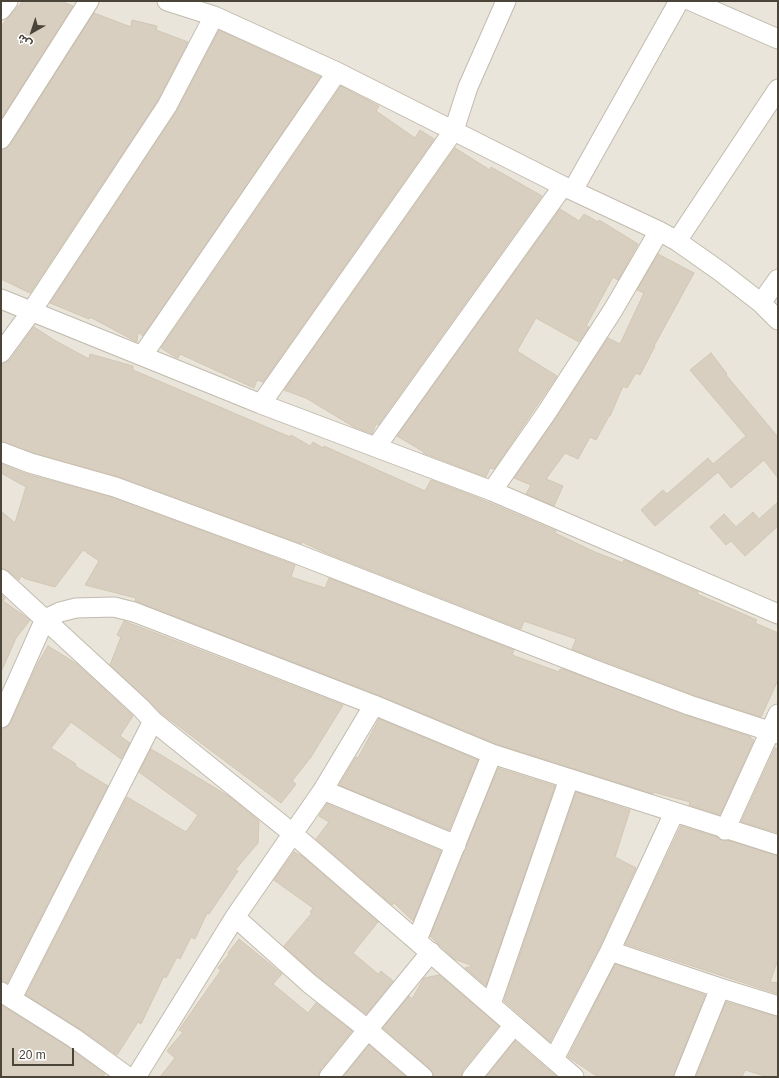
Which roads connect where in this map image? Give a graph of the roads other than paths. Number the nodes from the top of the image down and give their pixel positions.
1 (8, 1) edge
2 (89, 1) edge
3 (167, 1) edge
4 (506, 1) edge
5 (679, 1) edge
6 (691, 1) edge
7 (1, 10) edge
8 (214, 16) junction
9 (778, 39) edge
10 (337, 72) junction
11 (778, 89) edge
12 (454, 130) junction
13 (1, 139) edge
14 (568, 188) junction
15 (659, 231) junction
16 (677, 241) junction
17 (778, 278) edge
18 (1, 299) edge
19 (761, 303) junction
20 (31, 312) junction
21 (778, 320) edge
22 (1, 353) edge
23 (142, 356) junction
24 (261, 404) junction
25 (376, 447) junction
26 (1, 452) edge
27 (492, 491) junction
28 (1, 579) edge
29 (778, 614) edge
30 (45, 619) junction
31 (374, 705) junction
32 (778, 714) edge
33 (1, 718) edge
34 (153, 721) junction
35 (774, 732) edge
36 (492, 754) junction
37 (569, 779) junction
38 (323, 790) junction
39 (674, 813) junction
40 (725, 830) junction
41 (292, 833) junction
42 (456, 845) junction
43 (778, 845) edge
44 (235, 917) junction
45 (424, 946) junction
46 (610, 951) junction
47 (720, 988) junction
48 (6, 995) edge
49 (491, 1004) junction
50 (778, 1006) edge
51 (514, 1025) junction
52 (368, 1029) junction
53 (554, 1059) junction
54 (128, 1077) edge
55 (136, 1077) edge
56 (329, 1077) edge
57 (423, 1077) edge
58 (472, 1077) edge
59 (574, 1077) edge
60 (684, 1077) edge

1 - 7 street
2 - 13 street
3 - 8 street
4 - 12 street
5 - 14 street
6 - 9 street
8 - 10 street
8 - 20 street
10 - 12 street
10 - 23 street
11 - 16 street
12 - 14 street
12 - 24 street
14 - 15 street
14 - 25 street
15 - 16 street
15 - 27 street
16 - 19 street
17 - 19 street
18 - 20 street
19 - 21 street
20 - 22 street
20 - 23 street
23 - 24 street
24 - 25 street
25 - 27 street
26 - 35 street
27 - 29 street
28 - 30 street
30 - 31 street
30 - 33 street
30 - 34 street
31 - 36 street
31 - 38 street
32 - 35 street
34 - 41 street
34 - 48 street
35 - 40 street
36 - 37 street
36 - 42 street
37 - 39 street
37 - 49 street
38 - 41 street
38 - 42 street
39 - 40 street
39 - 46 street
40 - 43 street
41 - 44 street
41 - 45 street
42 - 45 street
44 - 52 street
44 - 55 street
45 - 49 street
45 - 52 street
46 - 47 street
46 - 53 street
47 - 50 street
47 - 60 street
48 - 54 street
49 - 51 street
51 - 53 street
51 - 58 street
52 - 56 street
52 - 57 street
53 - 59 street

